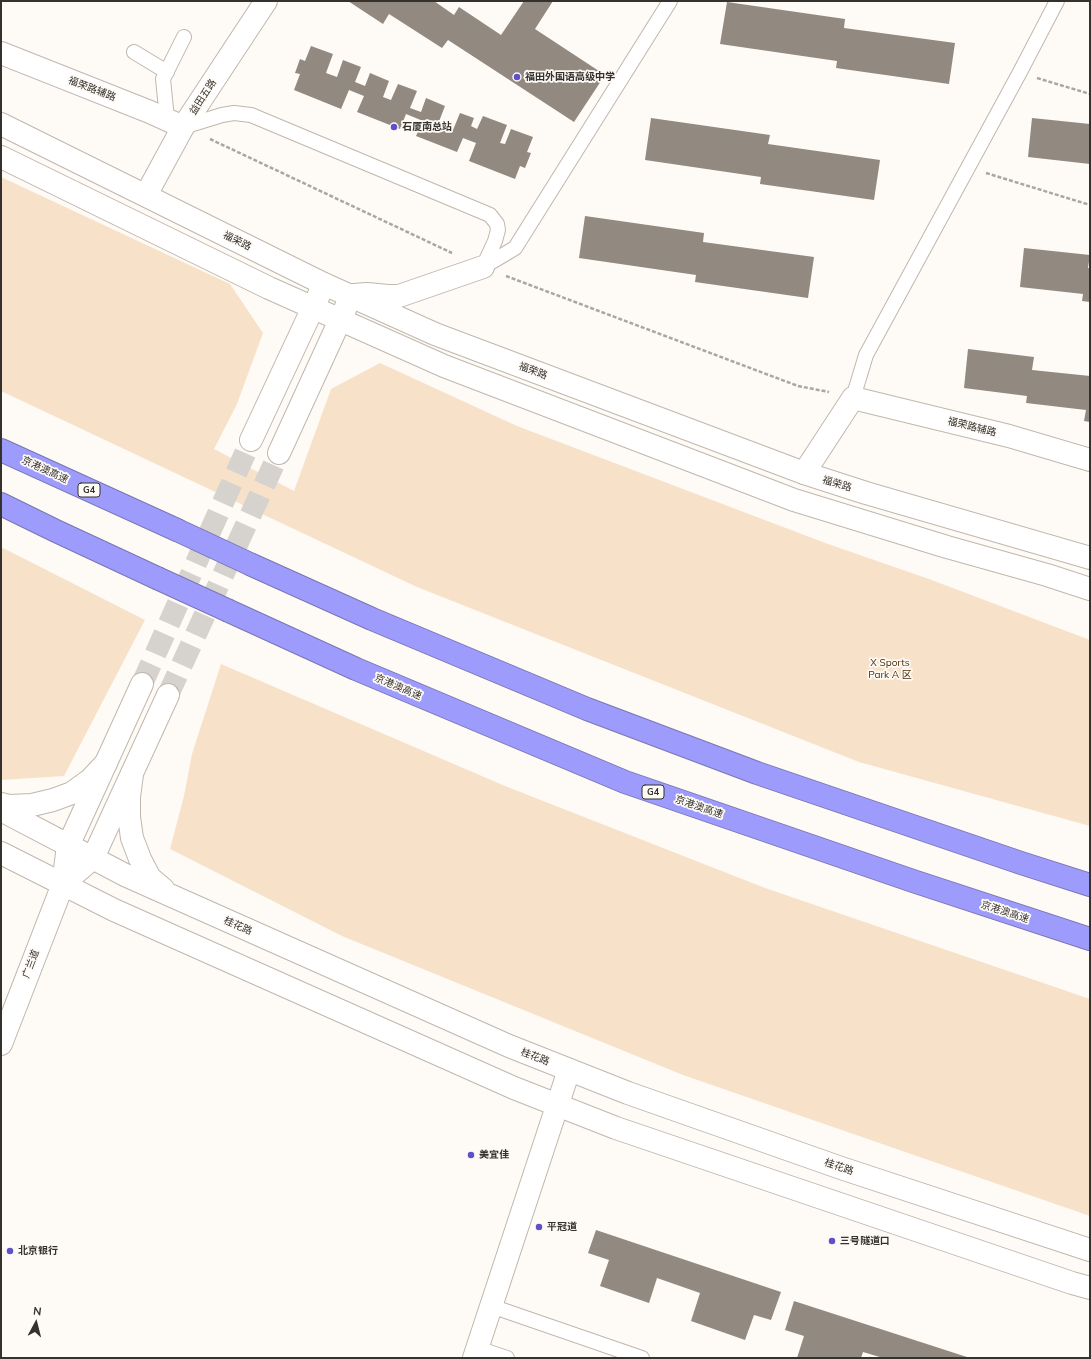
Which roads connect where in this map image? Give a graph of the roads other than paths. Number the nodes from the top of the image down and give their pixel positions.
1 (266, 1) edge
2 (670, 1) edge
3 (1057, 1) edge
4 (184, 37) dead end
5 (134, 52) dead end
6 (1, 53) edge
7 (167, 72) junction
8 (175, 123) junction
9 (1, 124) edge
10 (1, 157) edge
11 (146, 195) junction
12 (483, 267) junction
13 (324, 284) junction
14 (351, 296) junction
15 (314, 308) junction
16 (340, 319) junction
17 (853, 398) junction
18 (251, 440) tunnel mouth
19 (1, 450) edge
20 (279, 453) tunnel mouth
21 (1090, 460) edge
22 (804, 473) junction
23 (1, 504) edge
24 (1090, 558) edge
25 (1090, 589) edge
26 (142, 684) tunnel mouth
27 (168, 694) tunnel mouth
28 (106, 763) junction
29 (132, 774) junction
30 (1, 804) edge
31 (1, 810) edge
32 (68, 846) junction
33 (1, 853) edge
34 (93, 858) junction
35 (63, 884) junction
36 (1090, 885) edge
37 (168, 894) junction
38 (1090, 939) edge
39 (1, 1044) edge
40 (570, 1070) junction
41 (558, 1105) junction
42 (1090, 1250) edge
43 (1090, 1288) edge
44 (491, 1306) junction
45 (475, 1353) edge
46 (507, 1358) edge
47 (642, 1358) edge

1 - 8 main road, 益田五路
2 - 12 lane
3 - 17 lane
4 - 7 lane
5 - 7 lane
6 - 8 main road, 福荣路辅路
7 - 8 lane
8 - 11 main road, 益田五路
8 - 12 lane
9 - 11 main road, 福荣路
10 - 15 main road
11 - 13 main road, 福荣路
12 - 14 main road
13 - 14 main road, 福荣路
13 - 15 main road
14 - 16 main road
14 - 22 main road, 福荣路
15 - 16 main road
15 - 18 main road
16 - 20 main road
16 - 25 main road
17 - 21 main road, 福荣路辅路
17 - 22 main road
19 - 36 highway, 京港澳高速 / G4, bridge
22 - 24 main road, 福荣路
23 - 38 highway, 京港澳高速 / G4, bridge
26 - 28 main road
27 - 29 main road
28 - 30 main road
28 - 32 main road
29 - 34 main road
29 - 37 main road
31 - 32 main road, 桂花路
32 - 34 main road, 桂花路
32 - 35 main road
33 - 35 main road
34 - 35 main road
34 - 37 main road, 桂花路
35 - 39 main road, 广兰道
35 - 41 main road
37 - 40 main road, 桂花路
40 - 41 main road
40 - 42 main road, 桂花路
41 - 43 main road
41 - 44 main road
44 - 45 main road
44 - 47 lane
45 - 46 lane

